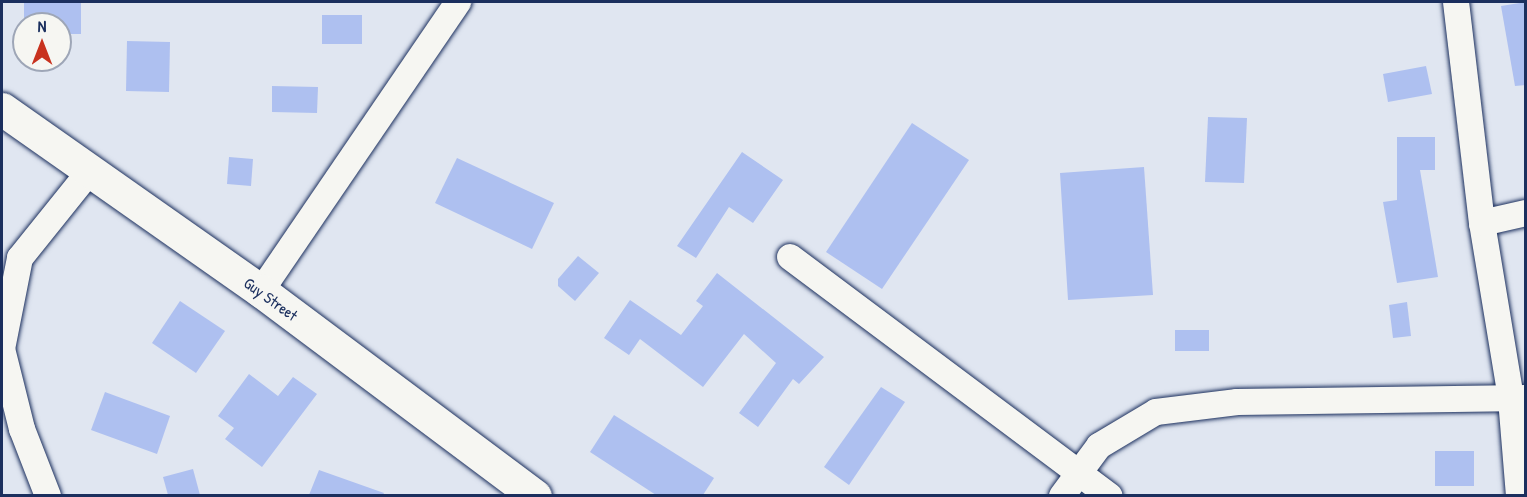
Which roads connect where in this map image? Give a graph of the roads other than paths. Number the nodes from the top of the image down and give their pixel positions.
1 (458, 2) edge
2 (1456, 2) edge
3 (2, 109) edge
4 (90, 171) junction
5 (1526, 213) edge
6 (1482, 222) junction
7 (790, 257) dead end
8 (261, 291) junction
9 (2, 349) edge
10 (1518, 398) edge
11 (1080, 471) junction
12 (48, 495) edge
13 (535, 495) edge
14 (1062, 495) edge
15 (1110, 495) edge
16 (1519, 495) edge

1 - 8 street
2 - 6 street
3 - 4 street, Guy Street
4 - 8 street, Guy Street
4 - 9 street
5 - 6 street
6 - 10 street
7 - 11 street
8 - 13 street, Guy Street
9 - 12 street
10 - 11 street
10 - 16 street
11 - 14 street
11 - 15 street

